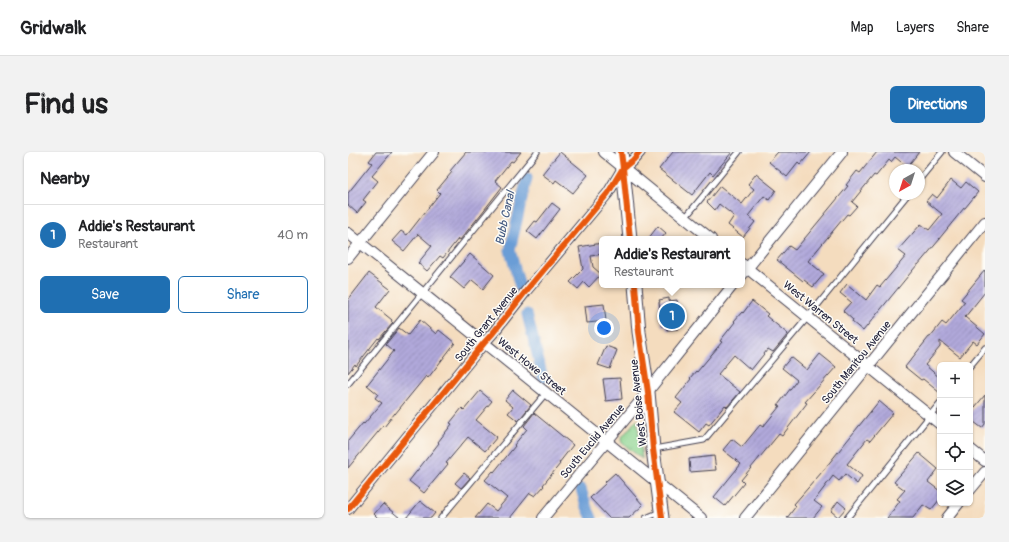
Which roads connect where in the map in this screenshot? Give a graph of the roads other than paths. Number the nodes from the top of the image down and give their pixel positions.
1 (434, 152) edge
2 (537, 152) edge
3 (604, 152) edge
4 (620, 152) edge
5 (640, 152) edge
6 (739, 152) edge
7 (842, 152) edge
8 (942, 152) edge
9 (954, 152) edge
10 (623, 168) junction
11 (925, 173) edge
12 (985, 177) edge
13 (903, 200) edge
14 (685, 218) junction
15 (985, 222) edge
16 (348, 233) edge
17 (630, 236) edge
18 (707, 236) edge
19 (360, 243) junction
20 (348, 258) edge
21 (745, 268) edge
22 (745, 270) edge
23 (635, 288) edge
24 (732, 288) edge
25 (422, 293) junction
26 (808, 317) junction
27 (484, 343) junction
28 (985, 348) edge
29 (973, 362) edge
30 (868, 366) junction
31 (348, 384) edge
32 (546, 392) junction
33 (648, 392) junction
34 (937, 407) edge
35 (929, 416) junction
36 (937, 422) edge
37 (606, 442) junction
38 (653, 449) junction
39 (973, 451) edge
40 (985, 461) edge
41 (985, 472) edge
42 (657, 483) junction
43 (973, 486) edge
44 (957, 506) edge
45 (348, 509) edge
46 (662, 515) edge
47 (441, 518) edge
48 (544, 518) edge
49 (646, 518) edge
50 (701, 518) edge
51 (745, 518) edge
52 (847, 518) edge
53 (947, 518) edge

1 - 19 street
2 - 25 lane
3 - 10 street
4 - 10 street
5 - 10 street, South Grant Avenue
6 - 14 lane
7 - 21 street
8 - 11 lane
9 - 12 street
10 - 14 street
10 - 17 street
10 - 27 street, South Grant Avenue
13 - 26 lane
14 - 18 street
15 - 30 street, South Manitou Avenue
16 - 19 street, West Howe Street
19 - 20 street
19 - 25 street, West Howe Street
22 - 26 street, West Warren Street
23 - 33 street, West Boise Avenue
24 - 33 street, South Euclid Avenue
25 - 27 street, West Howe Street
25 - 31 lane
26 - 30 street, West Warren Street
26 - 38 lane
27 - 32 street, West Howe Street
27 - 45 street, South Grant Avenue
28 - 29 lane
30 - 35 street, West Warren Street
30 - 51 street, South Manitou Avenue
32 - 37 street, West Howe Street
32 - 47 lane
33 - 37 street, South Euclid Avenue
33 - 38 street, West Boise Avenue
34 - 35 lane
35 - 36 street, West Warren Street
35 - 52 lane
37 - 42 street, West Howe Street
37 - 48 street, South Euclid Avenue
38 - 42 street, West Boise Avenue
39 - 40 street
41 - 43 street
42 - 46 street, West Boise Avenue
42 - 50 street, West Howe Street
44 - 53 street
46 - 49 lane

